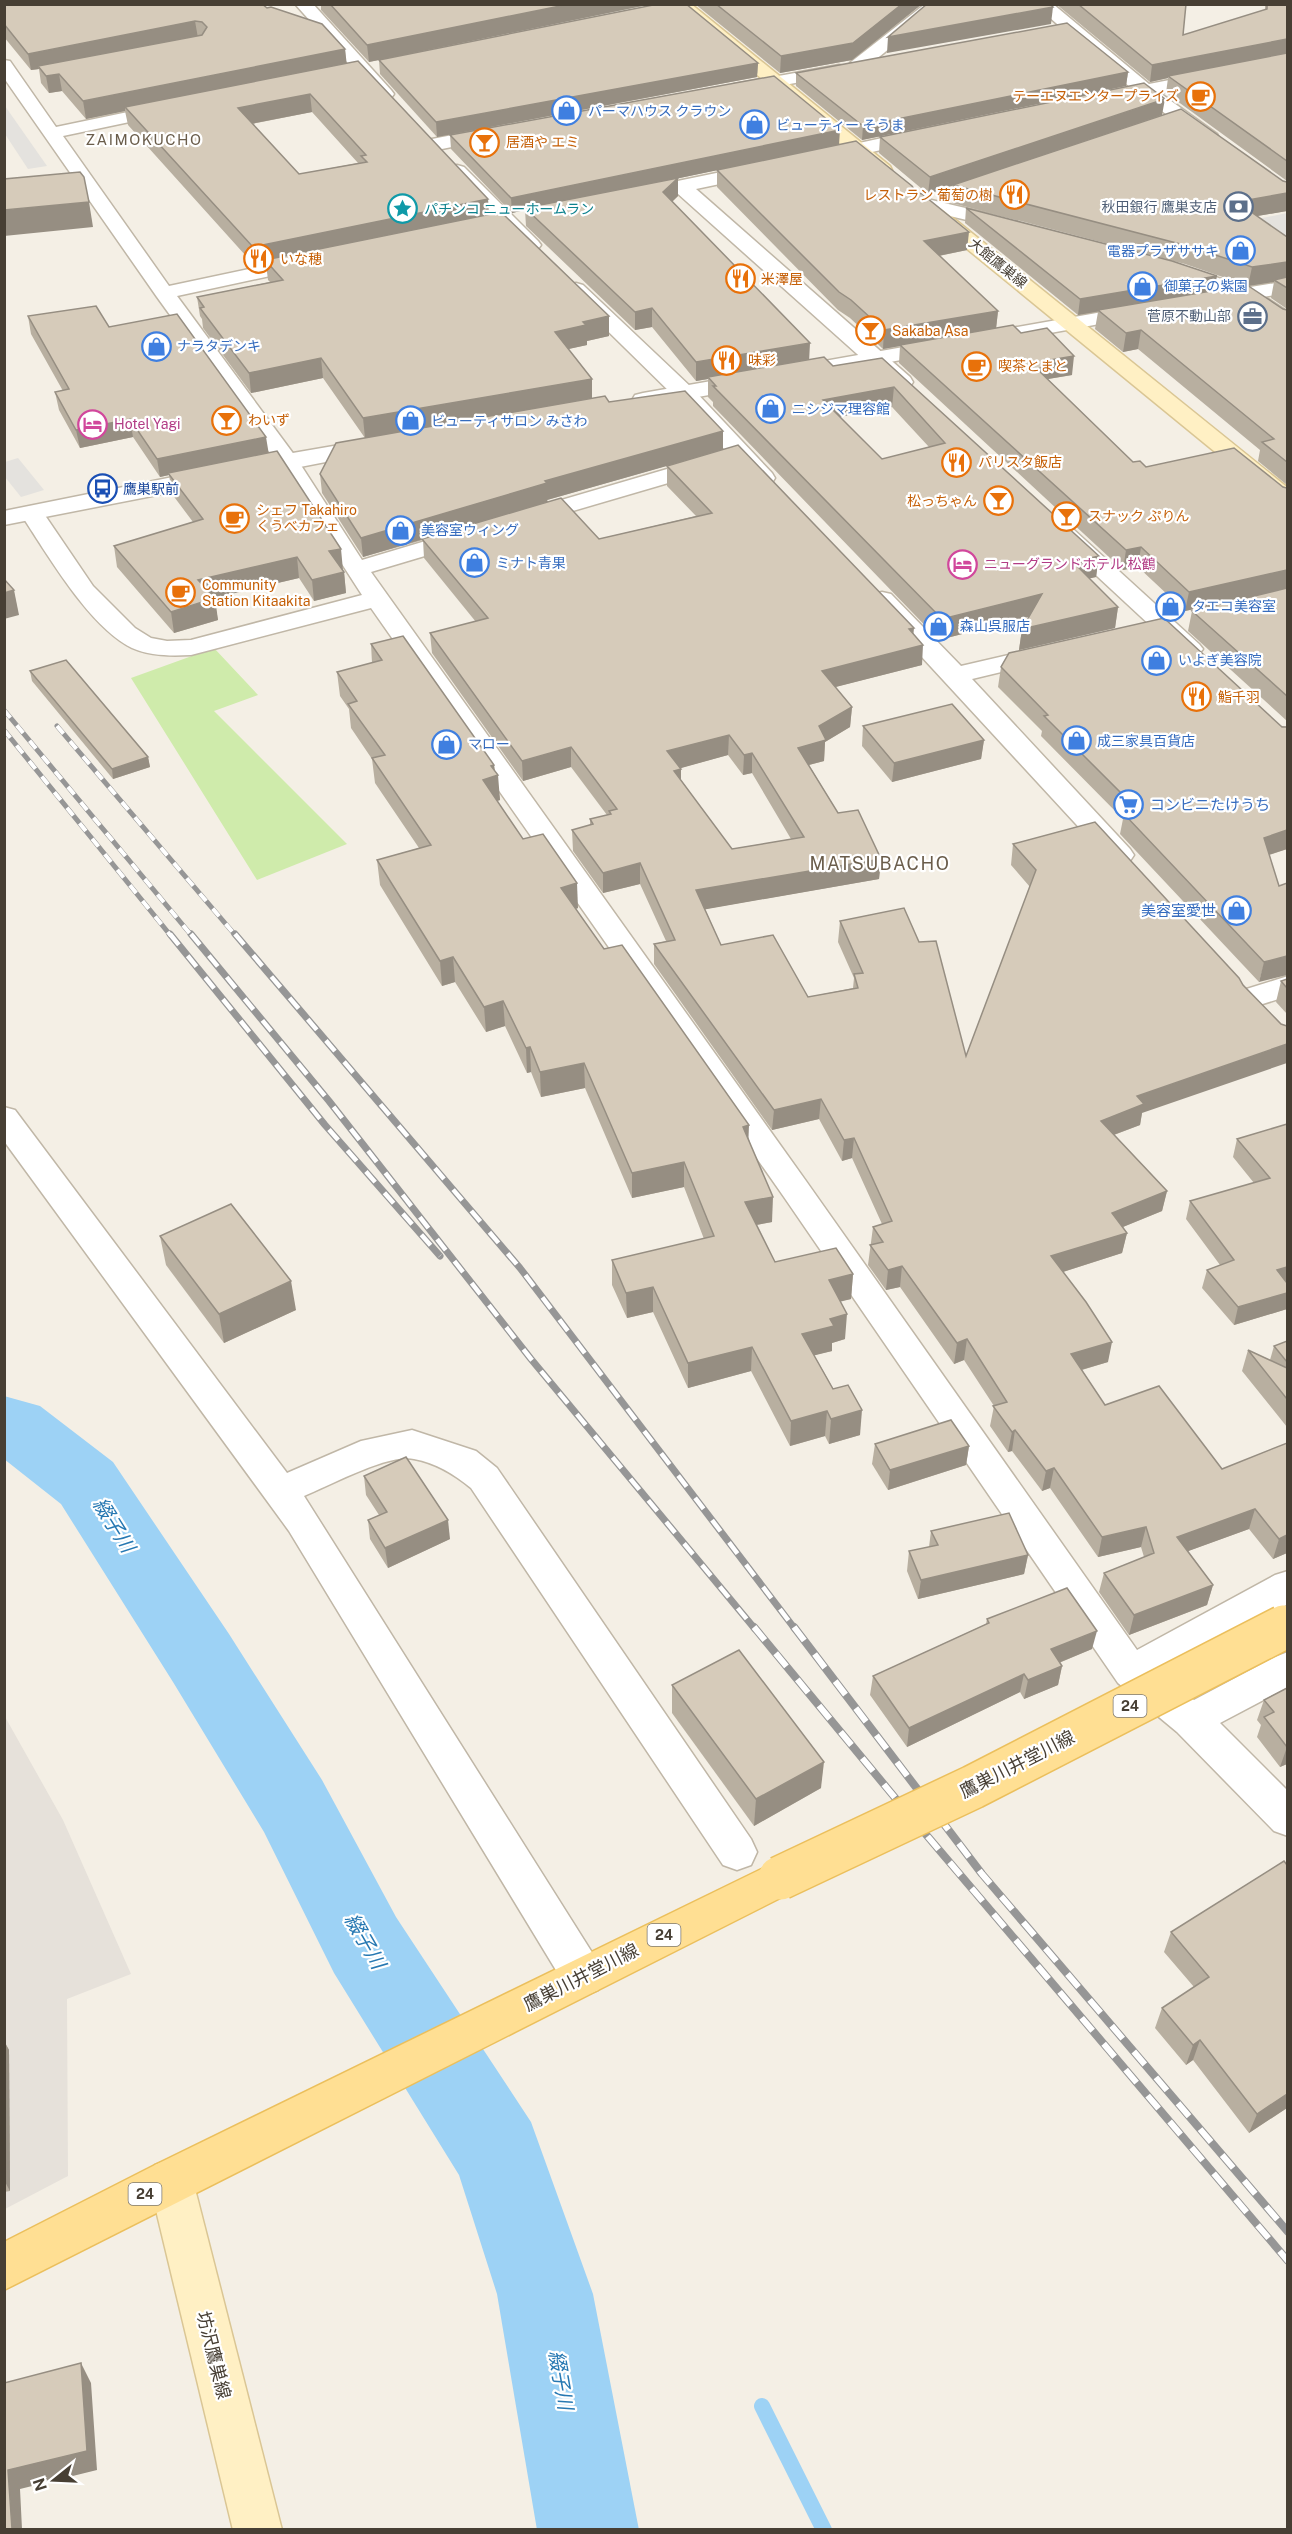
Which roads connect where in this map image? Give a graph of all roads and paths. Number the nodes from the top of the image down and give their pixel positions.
1 (936, 4) edge
2 (1042, 4) edge
3 (682, 5) edge
4 (660, 11) edge
5 (301, 14) edge
6 (1068, 28) junction
7 (1045, 32) edge
8 (892, 60) edge
9 (1287, 62) edge
10 (857, 66) junction
11 (19, 74) edge
12 (774, 81) junction
13 (727, 90) edge
14 (1145, 90) junction
15 (1088, 101) edge
16 (192, 104) edge
17 (1182, 117) junction
18 (1160, 124) edge
19 (416, 128) junction
20 (514, 130) edge
21 (938, 132) edge
22 (52, 133) junction
23 (1221, 146) edge
24 (858, 149) junction
25 (803, 160) edge
26 (781, 165) edge
27 (681, 186) junction
28 (957, 192) edge
29 (611, 200) edge
30 (923, 204) junction
31 (530, 217) edge
32 (496, 224) junction
33 (1026, 229) edge
34 (332, 258) edge
35 (1156, 264) edge
36 (1287, 287) edge
37 (164, 293) junction
38 (1246, 294) junction
39 (1188, 303) edge
40 (1165, 307) edge
41 (1072, 322) junction
42 (1287, 322) edge
43 (875, 357) junction
44 (684, 393) junction
45 (918, 397) edge
46 (626, 403) edge
47 (393, 443) edge
48 (742, 454) junction
49 (288, 461) junction
50 (783, 496) edge
51 (1287, 500) edge
52 (32, 513) junction
53 (1046, 516) edge
54 (4, 518) edge
55 (356, 568) junction
56 (865, 582) edge
57 (377, 598) junction
58 (1072, 648) edge
59 (1209, 667) edge
60 (955, 675) junction
61 (1138, 876) edge
62 (1287, 985) edge
63 (1250, 997) edge
64 (4, 1118) edge
65 (281, 1491) junction
66 (1287, 1586) edge
67 (1287, 1625) edge
68 (1287, 1668) edge
69 (1131, 1672) junction
70 (1191, 1720) junction
71 (1287, 1818) edge
72 (737, 1852) dead end
73 (566, 1985) junction
74 (171, 2181) junction
75 (4, 2267) edge
76 (258, 2529) edge

1 - 10 street
2 - 6 street
3 - 4 street
3 - 12 main road, 大館鷹巣線
5 - 19 street
6 - 7 street
6 - 14 street
8 - 10 street
9 - 14 street
10 - 12 street
11 - 22 street
12 - 13 street
12 - 24 main road, 大館鷹巣線
14 - 15 street
14 - 17 street
16 - 22 street
17 - 18 street
17 - 23 street
19 - 20 street
19 - 32 street
21 - 24 street
22 - 37 street
24 - 25 street
24 - 30 main road, 大館鷹巣線
26 - 27 street
27 - 29 street
27 - 43 street
28 - 30 street
30 - 33 street
30 - 41 main road, 大館鷹巣線
31 - 32 street
32 - 44 street
34 - 37 street
35 - 38 street
36 - 38 street
37 - 49 street
38 - 39 street
38 - 42 street
40 - 41 street
41 - 43 street
41 - 51 main road, 大館鷹巣線
43 - 44 street
43 - 45 street
44 - 46 street
44 - 48 street
47 - 49 street
48 - 50 street
48 - 55 street
49 - 52 street
49 - 55 street
52 - 54 street
52 - 57 street
53 - 59 street
55 - 57 street
56 - 60 street
57 - 69 street
58 - 60 street
60 - 61 street
62 - 63 street
64 - 65 street
65 - 72 street
65 - 73 street
66 - 69 street
67 - 73 main road, 鷹巣川井堂川線 / 24, bridge
68 - 70 street
69 - 70 street
70 - 71 street
73 - 74 main road, 鷹巣川井堂川線 / 24
74 - 75 main road, 鷹巣川井堂川線 / 24
74 - 76 main road, 坊沢鷹巣線

